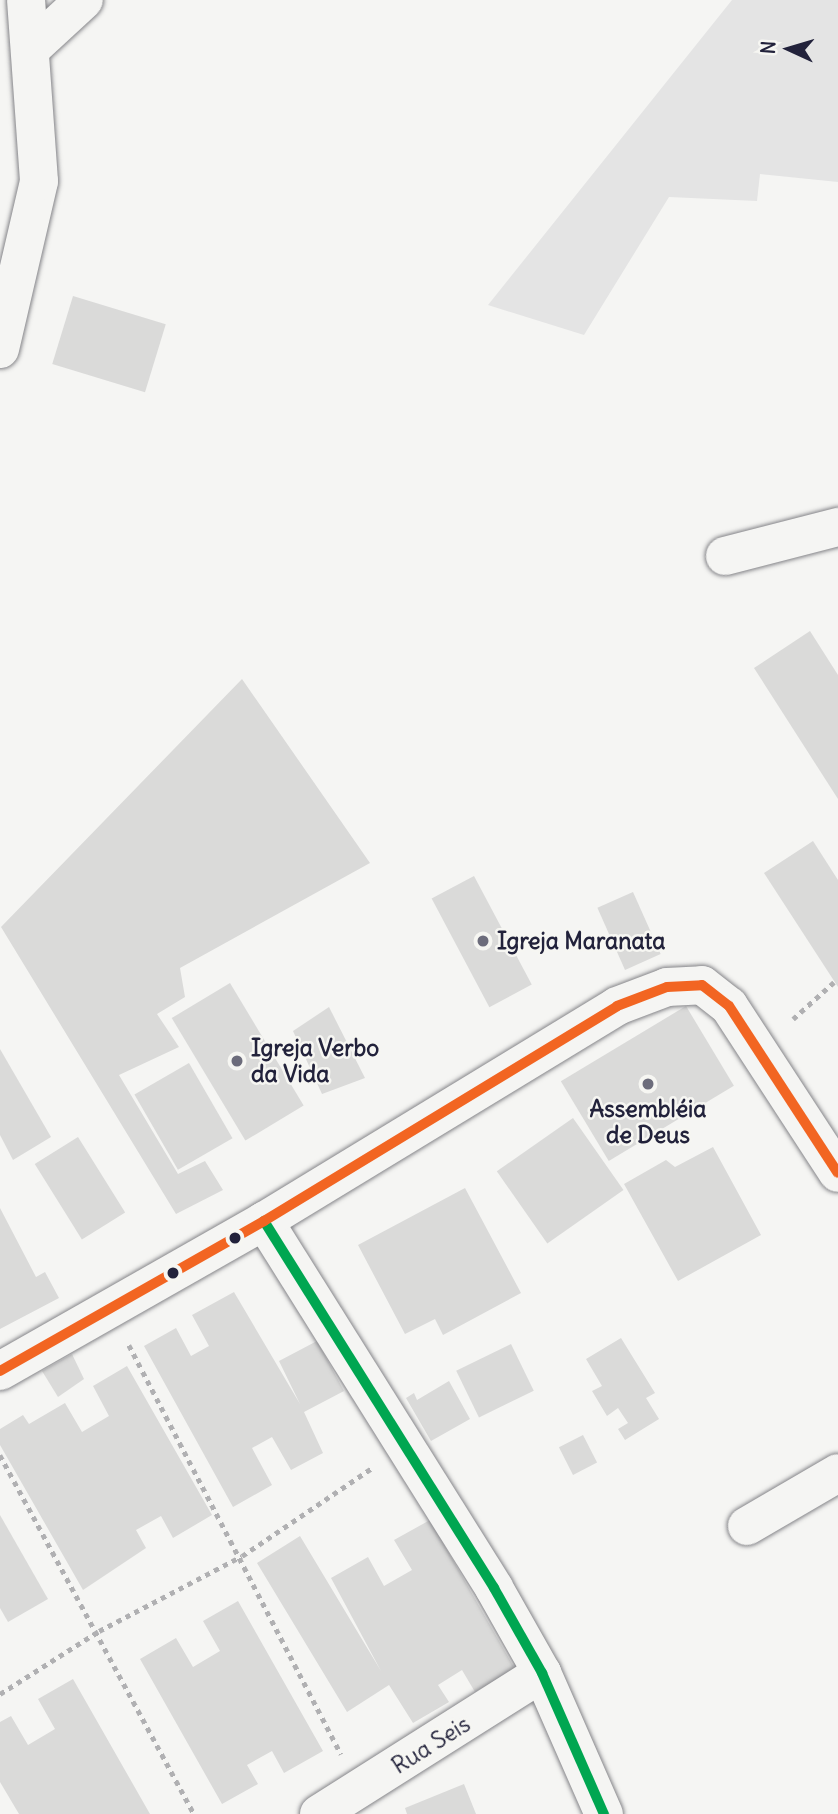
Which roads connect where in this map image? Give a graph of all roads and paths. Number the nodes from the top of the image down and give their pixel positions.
1 (26, 0) edge
2 (84, 0) edge
3 (33, 47) junction
4 (0, 349) edge
5 (838, 527) edge
6 (725, 556) dead end
7 (834, 982) dead end
8 (793, 1019) dead end
9 (838, 1173) edge
10 (264, 1221) junction
11 (108, 1307) junction
12 (0, 1371) edge
13 (402, 1448) junction
14 (0, 1455) edge
15 (838, 1473) edge
16 (747, 1526) dead end
17 (242, 1556) junction
18 (99, 1631) junction
19 (542, 1673) junction
20 (0, 1694) edge
21 (359, 1790) junction
22 (194, 1814) edge
23 (319, 1814) edge
24 (604, 1814) edge

1 - 3 street
2 - 3 street
3 - 4 street
5 - 6 street
7 - 8 path
9 - 10 street
10 - 11 street
10 - 13 street
11 - 12 street
11 - 17 path
13 - 17 path
13 - 19 street
14 - 18 path
15 - 16 street
17 - 18 path
17 - 21 path
18 - 20 path
18 - 22 path
19 - 21 street, Rua Seis
19 - 24 street
21 - 23 street, Rua Seis

